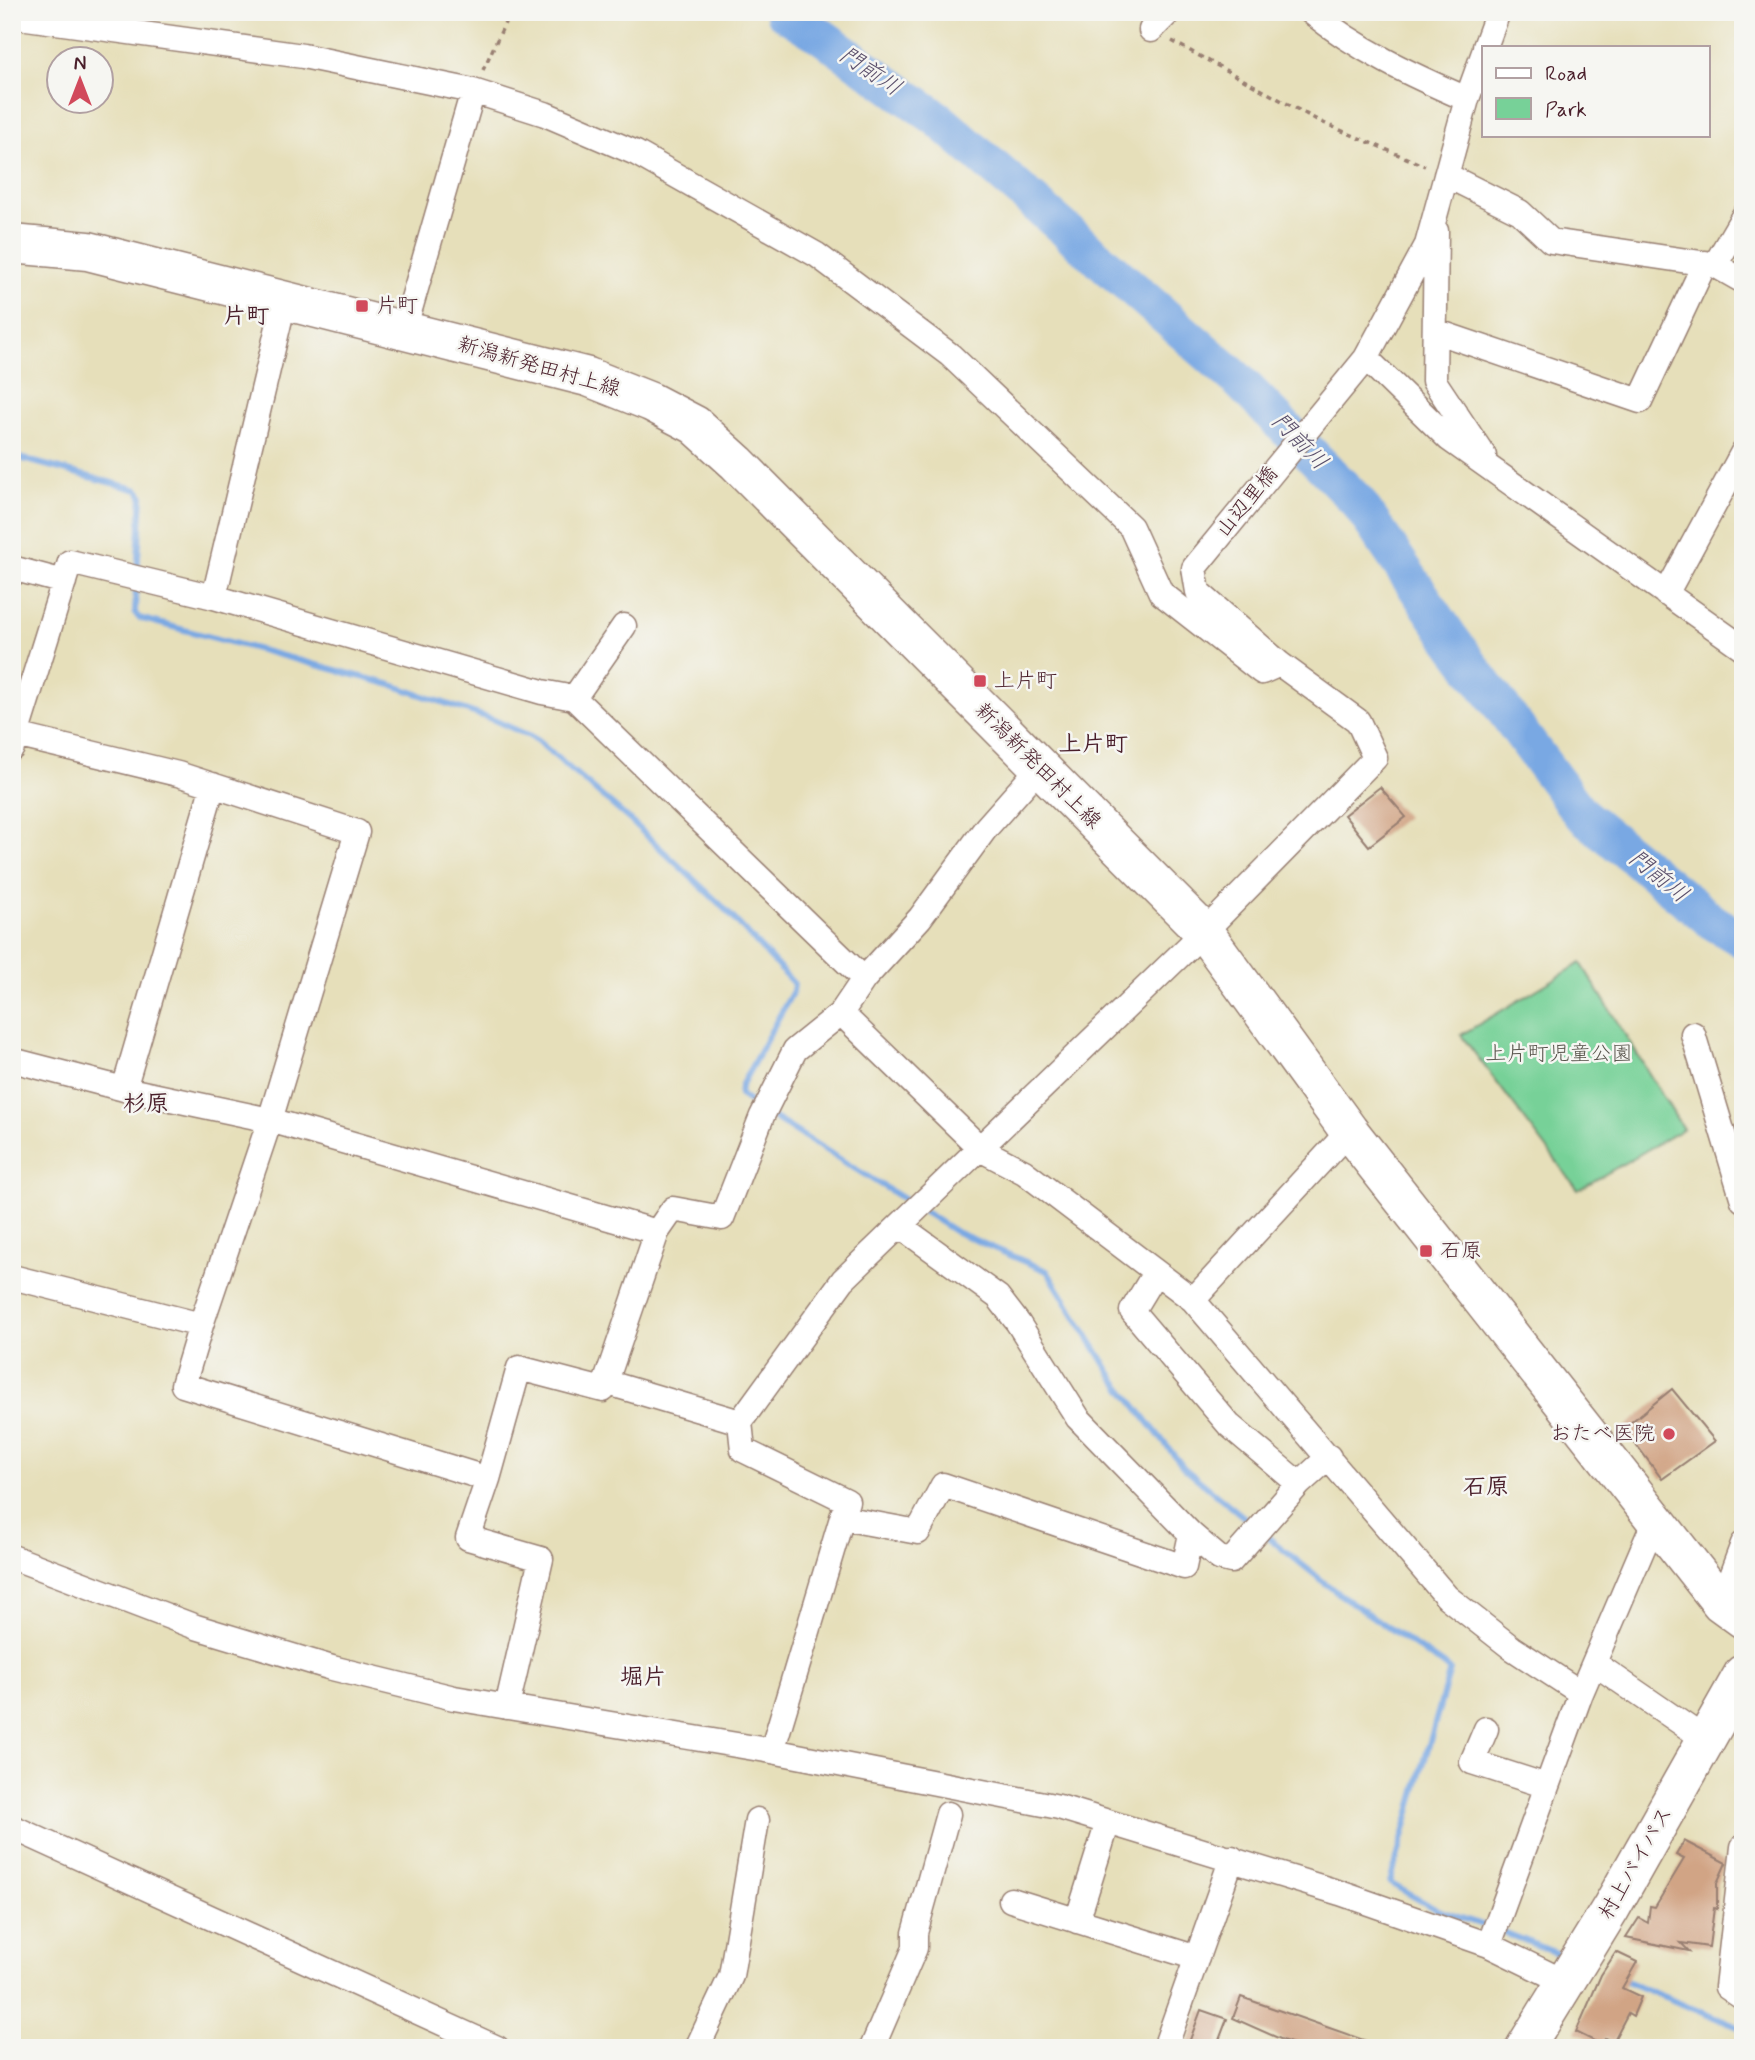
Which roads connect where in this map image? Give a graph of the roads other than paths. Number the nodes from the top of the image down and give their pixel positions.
1 (1169, 12) edge
2 (1311, 12) edge
3 (1498, 12) edge
4 (12, 16) edge
5 (1151, 30) road end
6 (1486, 46) edge
7 (1482, 58) edge
8 (473, 91) junction
9 (1467, 99) junction
10 (1446, 175) junction
11 (1437, 210) junction
12 (1743, 217) edge
13 (12, 244) edge
14 (1710, 264) junction
15 (1743, 281) edge
16 (284, 302) junction
17 (404, 330) junction
18 (1435, 331) junction
19 (1360, 365) junction
20 (1743, 453) edge
21 (1494, 471) junction
22 (12, 568) edge
23 (64, 582) junction
24 (1666, 594) junction
25 (214, 597) junction
26 (624, 626) dead end
27 (1743, 648) edge
28 (1280, 664) junction
29 (574, 698) junction
30 (14, 741) edge
31 (1040, 767) junction
32 (213, 785) junction
33 (1204, 932) junction
34 (864, 979) junction
35 (841, 1013) junction
36 (1693, 1034) dead end
37 (12, 1060) edge
38 (124, 1089) junction
39 (270, 1120) junction
40 (1349, 1131) junction
41 (982, 1150) junction
42 (1743, 1200) edge
43 (900, 1226) junction
44 (657, 1232) junction
45 (1155, 1273) junction
46 (12, 1277) edge
47 (1193, 1300) junction
48 (201, 1325) junction
49 (605, 1382) junction
50 (740, 1422) junction
51 (1329, 1457) junction
52 (488, 1479) junction
53 (1299, 1484) junction
54 (842, 1518) junction
55 (1655, 1520) junction
56 (1191, 1534) junction
57 (1743, 1544) edge
58 (12, 1558) edge
59 (1732, 1611) edge
60 (1594, 1662) junction
61 (1743, 1674) edge
62 (1581, 1693) junction
63 (507, 1707) junction
64 (1486, 1729) dead end
65 (1721, 1729) edge
66 (772, 1751) junction
67 (1547, 1786) junction
68 (948, 1814) dead end
69 (757, 1820) dead end
70 (1108, 1822) junction
71 (12, 1827) edge
72 (1743, 1847) edge
73 (1232, 1858) junction
74 (1011, 1900) dead end
75 (1077, 1921) junction
76 (1489, 1945) junction
77 (1197, 1958) junction
78 (1567, 1983) junction
79 (1743, 1998) edge
80 (497, 2048) edge
81 (697, 2048) edge
82 (872, 2048) edge
83 (1165, 2048) edge
84 (1525, 2048) edge

1 - 5 street
2 - 9 street
3 - 6 street
4 - 8 street
7 - 9 street
8 - 17 street
8 - 28 street
9 - 10 street
10 - 11 street
10 - 14 street
11 - 18 street
11 - 19 street, 山辺里橋
12 - 14 street
13 - 16 main road, 新潟新発田村上線
14 - 15 street
14 - 18 street
16 - 17 main road, 新潟新発田村上線
16 - 25 street
17 - 31 main road, 新潟新発田村上線
18 - 21 street
19 - 21 street
19 - 28 street, 山辺里橋
20 - 24 street
21 - 24 street
22 - 23 street
23 - 25 street
23 - 30 street
24 - 27 street
25 - 29 street
26 - 29 street
28 - 33 street
29 - 34 street
30 - 32 street
31 - 33 main road, 新潟新発田村上線
31 - 34 street
32 - 38 street
32 - 39 street
33 - 40 main road, 新潟新発田村上線
33 - 41 street
34 - 35 street
35 - 41 street
35 - 44 street
36 - 42 street
37 - 38 street
38 - 39 street
39 - 44 street
39 - 48 street
40 - 47 street
40 - 55 main road, 新潟新発田村上線
41 - 43 street
41 - 45 street
43 - 50 street
43 - 56 street
44 - 49 street
45 - 47 street
45 - 53 street
46 - 48 street
47 - 51 street
48 - 52 street
49 - 50 street
49 - 52 street
50 - 54 street
51 - 53 street
51 - 62 street
52 - 63 street
53 - 56 street
54 - 56 street
54 - 66 street
55 - 59 main road, 新潟新発田村上線
55 - 60 street
57 - 59 street
58 - 63 street
60 - 62 street
60 - 65 street
61 - 65 main road, 村上バイパス
62 - 67 street
63 - 66 street
64 - 67 street
65 - 78 main road, 村上バイパス
66 - 70 street
67 - 76 street
68 - 82 street
69 - 81 street
70 - 73 street
70 - 75 street
71 - 80 street
72 - 79 street
73 - 76 street
73 - 77 street
74 - 75 street
75 - 77 street
76 - 78 street
77 - 83 street
78 - 84 main road, 村上バイパス

